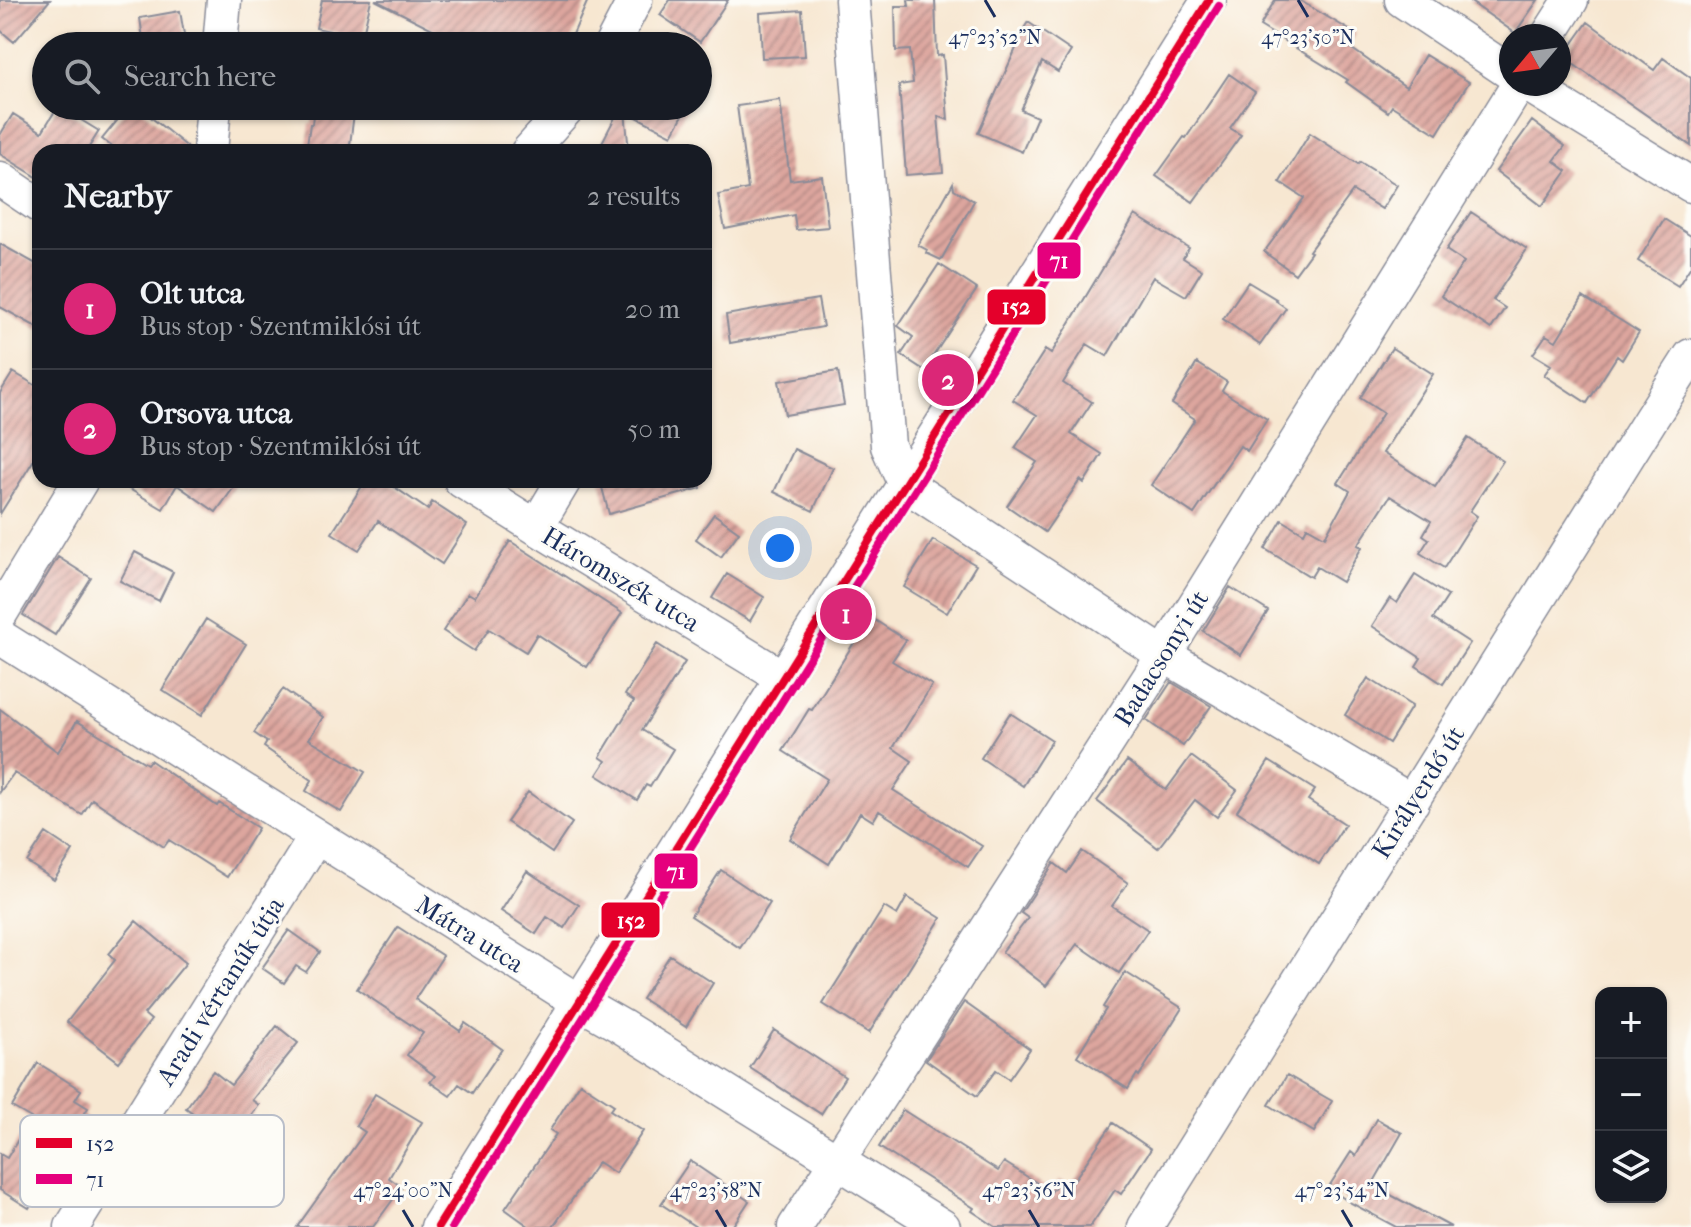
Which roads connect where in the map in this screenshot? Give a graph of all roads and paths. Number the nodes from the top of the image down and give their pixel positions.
1 (224, 0) edge
2 (635, 0) edge
3 (852, 0) edge
4 (1209, 0) edge
5 (1402, 0) edge
6 (1571, 0) edge
7 (1556, 24) edge
8 (221, 32) edge
9 (618, 32) edge
10 (1499, 65) edge
11 (1512, 96) edge
12 (1546, 96) edge
13 (213, 120) edge
14 (557, 120) edge
15 (211, 144) edge
16 (535, 144) edge
17 (0, 179) edge
18 (1691, 185) edge
19 (32, 201) edge
20 (1691, 356) edge
21 (905, 484) junction
22 (76, 488) edge
23 (474, 488) edge
24 (559, 488) edge
25 (536, 527) junction
26 (0, 614) edge
27 (0, 637) edge
28 (1164, 655) junction
29 (782, 677) junction
30 (1412, 802) junction
31 (316, 837) junction
32 (579, 1002) junction
33 (142, 1115) edge
34 (837, 1160) junction
35 (85, 1207) edge
36 (72, 1227) edge
37 (438, 1227) edge
38 (795, 1227) edge
39 (943, 1227) edge
40 (1145, 1227) edge

1 - 8 street
2 - 9 street
3 - 21 street
4 - 21 street
5 - 10 street
6 - 7 street
11 - 28 street, Badacsonyi út
12 - 18 street
13 - 15 street
14 - 16 street
17 - 19 street
20 - 30 street, Királyerdő út
21 - 28 street
21 - 29 street
22 - 26 street
23 - 25 street, Háromszék utca
24 - 25 street
25 - 29 street, Háromszék utca
27 - 31 street, Mátra utca
28 - 30 street
28 - 34 street, Badacsonyi út
29 - 32 street
30 - 40 street, Királyerdő út
31 - 32 street, Mátra utca
31 - 33 street, Aradi vértanúk útja
32 - 34 street, Mátra utca
32 - 37 street
34 - 38 street, Badacsonyi út
34 - 39 street, Mátra utca
35 - 36 street, Aradi vértanúk útja

